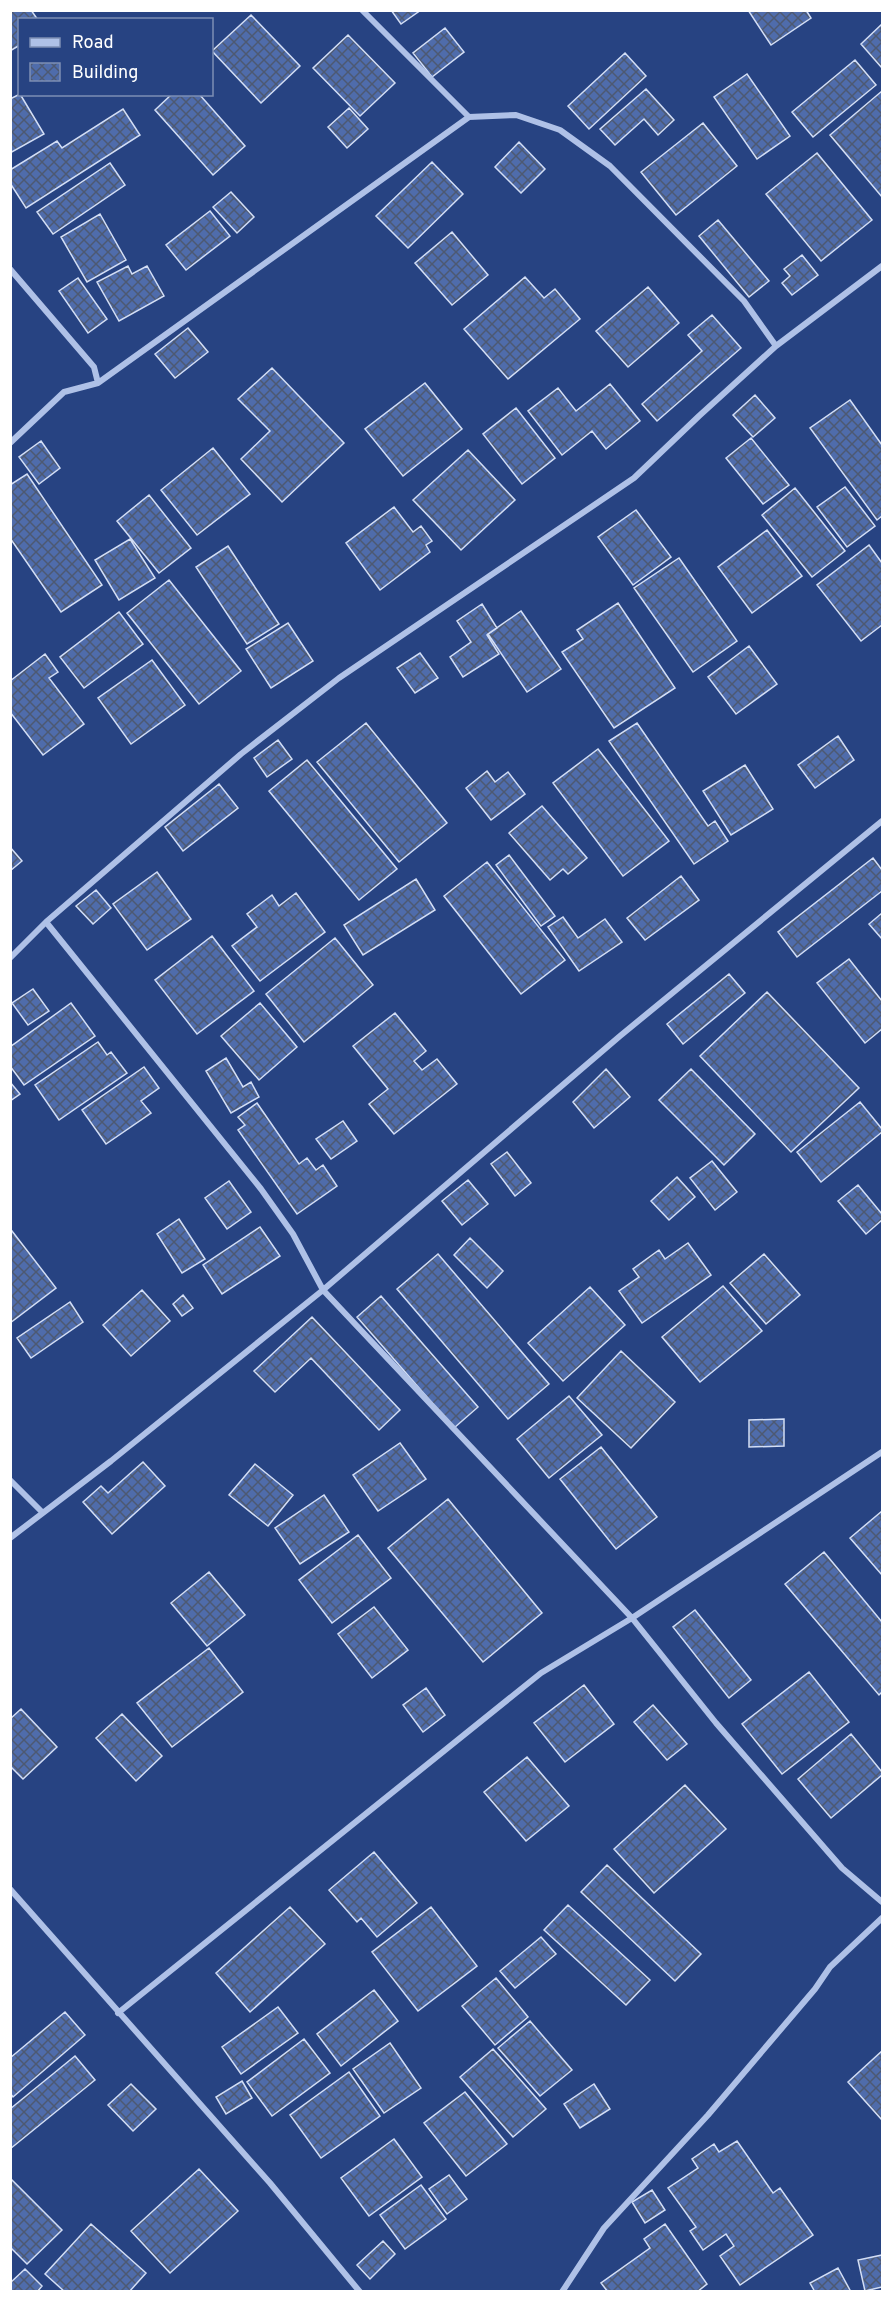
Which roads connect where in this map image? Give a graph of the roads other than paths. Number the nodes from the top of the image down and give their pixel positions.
1 (362, 10) edge
2 (469, 117) junction
3 (882, 266) edge
4 (10, 269) edge
5 (776, 346) junction
6 (98, 384) junction
7 (10, 443) edge
8 (882, 821) edge
9 (46, 922) junction
10 (10, 958) edge
11 (323, 1290) junction
12 (882, 1452) edge
13 (10, 1480) edge
14 (43, 1513) junction
15 (10, 1538) edge
16 (632, 1618) junction
17 (10, 1889) edge
18 (882, 1902) edge
19 (882, 1918) edge
20 (118, 2013) junction
21 (360, 2292) edge
22 (562, 2292) edge

1 - 2 street
2 - 5 street
2 - 6 street
3 - 5 street
4 - 6 street
5 - 9 street
6 - 7 street
8 - 11 street
9 - 10 street
9 - 11 street
11 - 14 street
11 - 16 street
12 - 16 street
13 - 14 street
14 - 15 street
16 - 18 street
16 - 20 street
17 - 20 street
19 - 22 street
20 - 21 street

